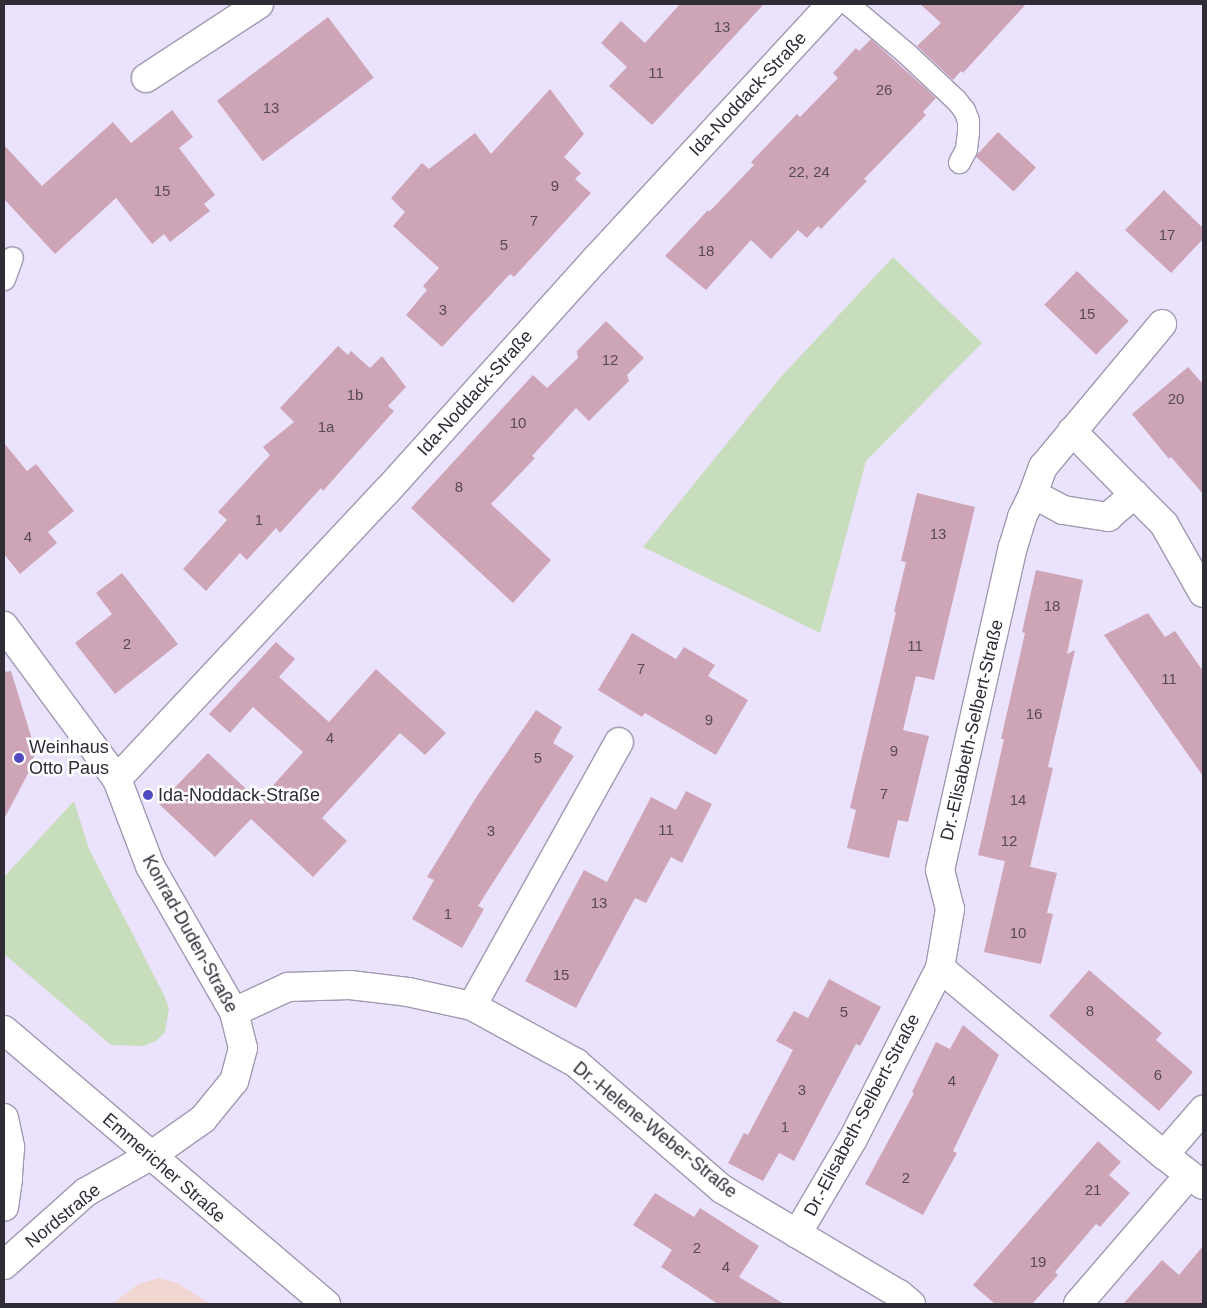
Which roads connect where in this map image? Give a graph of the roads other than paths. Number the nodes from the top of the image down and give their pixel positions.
1 (260, 4) edge
2 (830, 4) edge
3 (848, 4) edge
4 (146, 78) dead end
5 (959, 162) dead end
6 (12, 257) dead end
7 (4, 279) edge
8 (1162, 324) dead end
9 (1072, 431) junction
10 (1033, 494) junction
11 (1134, 494) junction
12 (1203, 593) edge
13 (4, 626) edge
14 (618, 742) dead end
15 (116, 779) junction
16 (940, 968) junction
17 (472, 1006) junction
18 (234, 1012) junction
19 (4, 1030) edge
20 (1203, 1110) edge
21 (4, 1118) edge
22 (152, 1155) junction
23 (1164, 1155) junction
24 (1196, 1180) edge
25 (4, 1207) edge
26 (797, 1234) junction
27 (4, 1265) edge
28 (326, 1304) edge
29 (911, 1304) edge
30 (1078, 1304) edge

1 - 4 street
2 - 15 street, Ida-Noddack-Straße
3 - 5 lane
6 - 7 lane
8 - 9 street, Dr.-Elisabeth-Selbert-Straße
9 - 10 street, Dr.-Elisabeth-Selbert-Straße
9 - 11 street
10 - 11 street
10 - 16 street, Dr.-Elisabeth-Selbert-Straße
11 - 12 street
13 - 15 street, Konrad-Duden-Straße
14 - 17 street
15 - 18 street, Konrad-Duden-Straße
16 - 23 street
16 - 26 street, Dr.-Elisabeth-Selbert-Straße
17 - 18 street, Dr.-Helene-Weber-Straße
17 - 26 street, Dr.-Helene-Weber-Straße
18 - 22 street, Konrad-Duden-Straße
19 - 22 street, Emmericher Straße
20 - 23 street
21 - 25 street
22 - 27 street, Nordstraße
22 - 28 street, Emmericher Straße
23 - 24 street
24 - 30 street
26 - 29 street, Dr.-Helene-Weber-Straße

